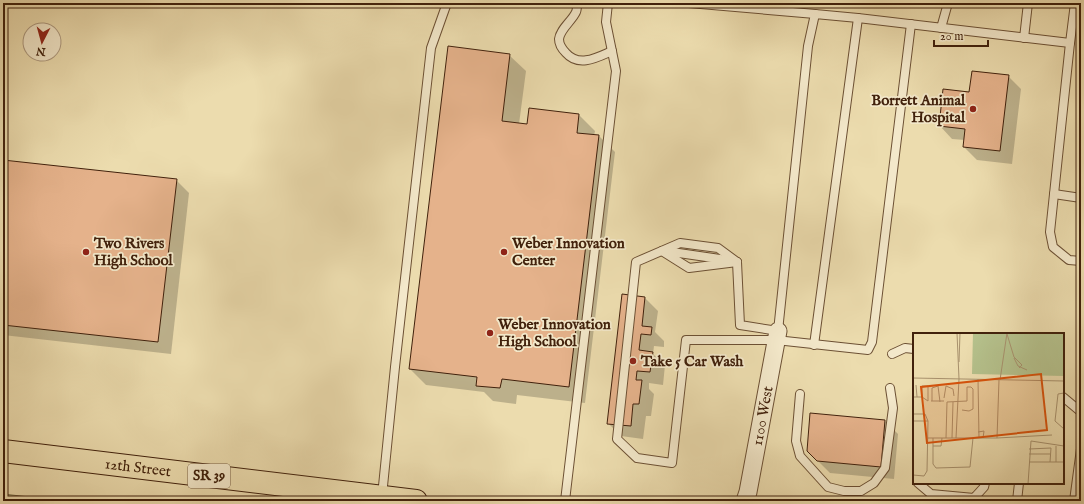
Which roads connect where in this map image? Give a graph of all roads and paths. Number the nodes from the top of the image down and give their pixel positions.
1 (447, 3) edge
2 (577, 3) edge
3 (608, 3) edge
4 (689, 3) edge
5 (948, 3) edge
6 (1028, 3) edge
7 (1075, 3) edge
8 (815, 14) junction
9 (858, 18) junction
10 (911, 24) junction
11 (941, 28) junction
12 (1024, 38) junction
13 (1070, 43) junction
14 (612, 51) junction
15 (1054, 194) junction
16 (1081, 198) edge
17 (662, 251) junction
18 (1081, 261) edge
19 (737, 262) junction
20 (777, 336) junction
21 (814, 345) junction
22 (913, 349) edge
23 (892, 354) dead end
24 (890, 388) dead end
25 (800, 394) dead end
26 (1064, 398) edge
27 (1081, 412) edge
28 (1081, 449) edge
29 (3, 451) edge
30 (919, 484) edge
31 (985, 484) edge
32 (1019, 484) edge
33 (374, 498) edge
34 (416, 501) edge
35 (565, 501) edge
36 (745, 501) edge
37 (1017, 501) edge
38 (1074, 501) edge

1 - 33 lane
2 - 14 lane
3 - 14 lane
4 - 8 lane
5 - 11 lane
6 - 12 lane
7 - 13 lane
8 - 9 lane
8 - 20 lane
9 - 10 lane
9 - 21 lane
10 - 11 lane
10 - 21 lane
11 - 12 lane
12 - 13 lane
13 - 15 lane
14 - 35 lane
15 - 16 lane
15 - 18 lane
17 - 19 lane
17 - 19 lane
17 - 20 lane
19 - 20 lane
20 - 21 lane
20 - 36 street, 1100 West
22 - 23 lane
24 - 25 lane
26 - 27 lane
28 - 38 lane
29 - 33 main road, 12th Street / SR 39
30 - 31 lane
32 - 37 lane
33 - 34 main road, 12th Street / SR 39

